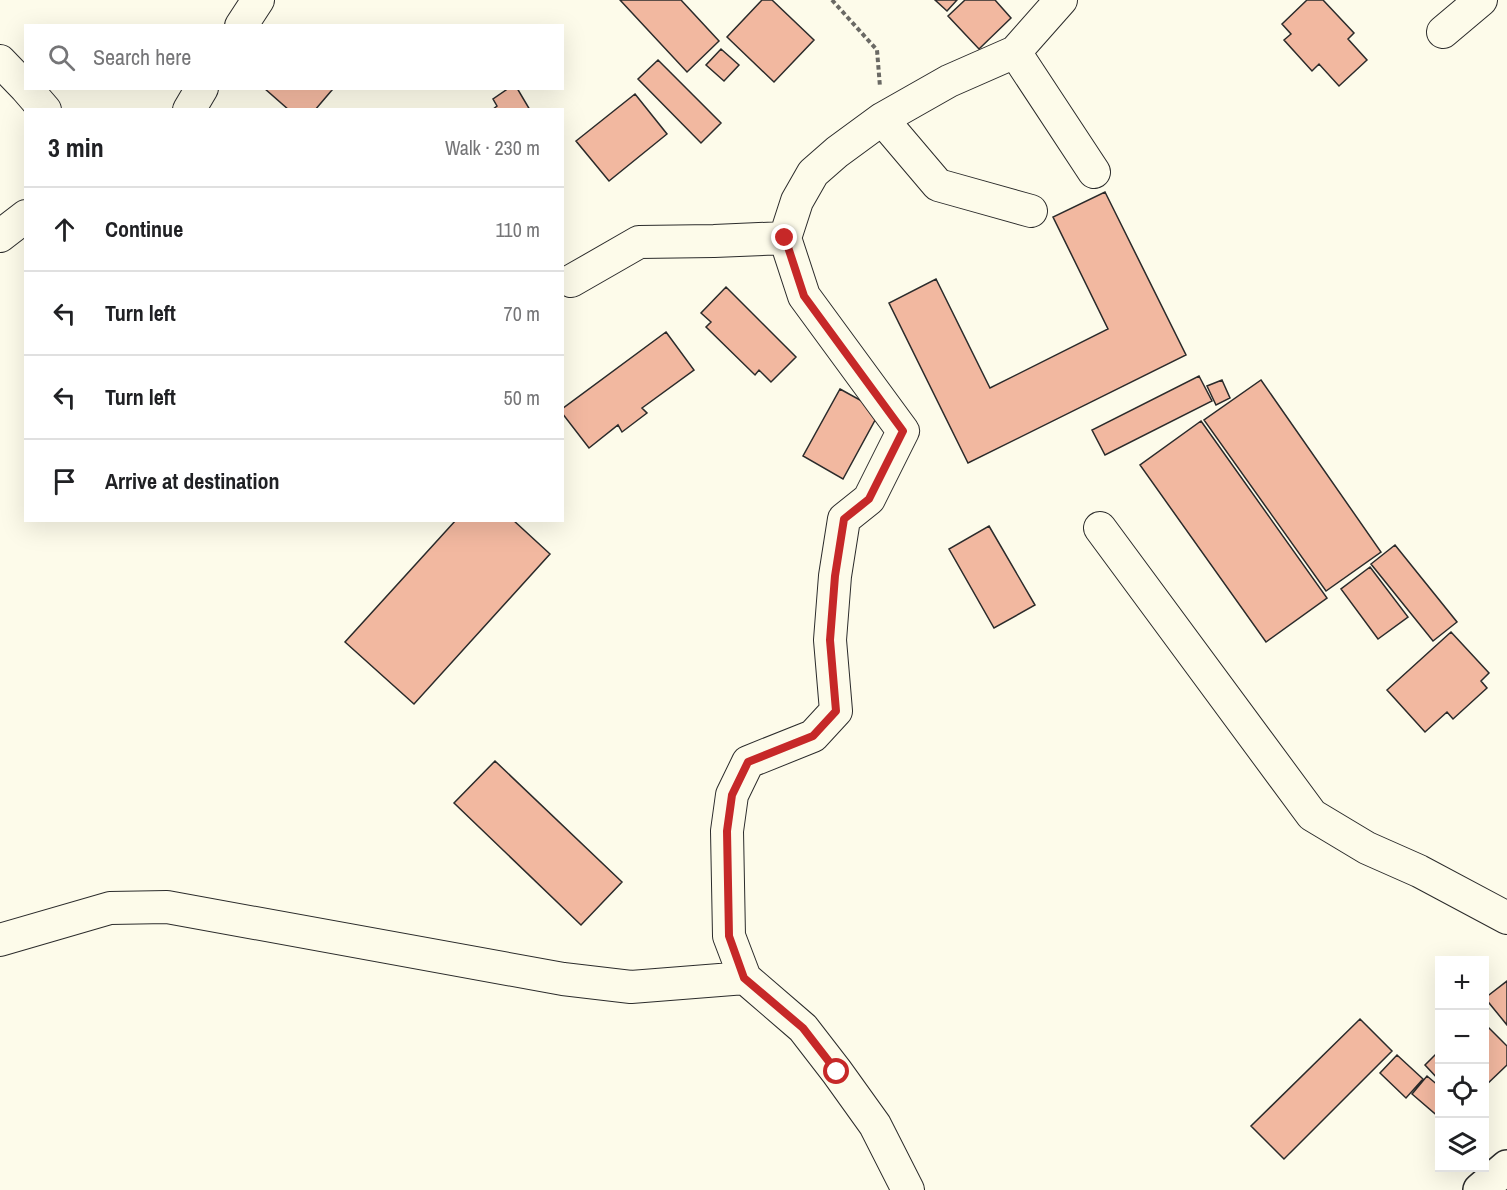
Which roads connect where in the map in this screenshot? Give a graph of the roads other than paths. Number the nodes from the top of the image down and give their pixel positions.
1 (258, 0) edge
2 (1060, 0) edge
3 (1481, 0) edge
4 (242, 24) edge
5 (1443, 32) dead end
6 (1015, 52) junction
7 (0, 61) edge
8 (24, 86) edge
9 (28, 90) edge
10 (201, 90) edge
11 (43, 108) edge
12 (190, 108) edge
13 (882, 119) junction
14 (1094, 172) dead end
15 (1031, 211) dead end
16 (24, 218) edge
17 (0, 236) edge
18 (785, 238) junction
19 (571, 281) dead end
20 (1100, 528) dead end
21 (1507, 918) edge
22 (0, 939) edge
23 (744, 978) junction
24 (1507, 1167) edge
25 (908, 1190) edge
26 (1480, 1190) edge

1 - 4 street
2 - 6 street
3 - 5 street
6 - 13 street
6 - 14 street
7 - 8 street
9 - 11 street
10 - 12 street
13 - 15 street
13 - 18 street
16 - 17 street
18 - 19 street
18 - 23 street
20 - 21 street
22 - 23 street
23 - 25 street
24 - 26 main road

